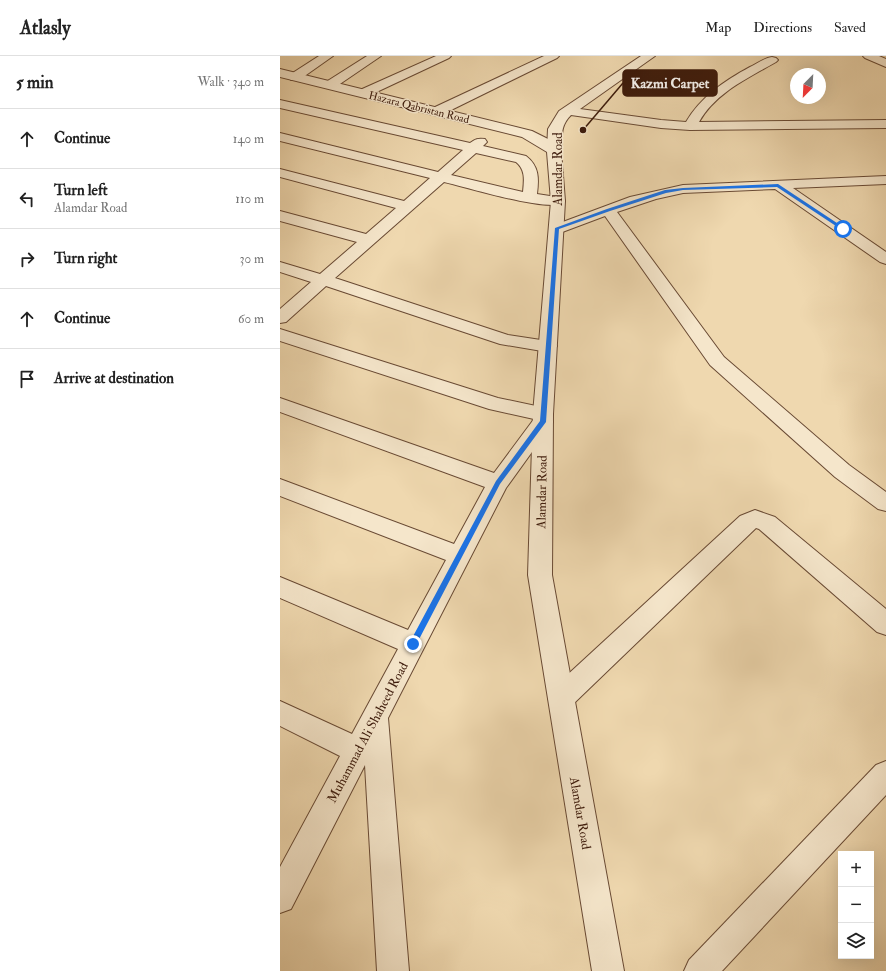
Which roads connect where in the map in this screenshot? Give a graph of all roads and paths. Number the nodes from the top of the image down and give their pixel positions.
1 (327, 56) edge
2 (375, 56) edge
3 (445, 56) edge
4 (553, 56) edge
5 (650, 56) edge
6 (869, 56) edge
7 (772, 60) dead end
8 (886, 63) edge
9 (280, 73) edge
10 (295, 77) junction
11 (330, 85) junction
12 (364, 93) junction
13 (280, 104) edge
14 (438, 111) junction
15 (568, 111) junction
16 (886, 124) edge
17 (690, 126) junction
18 (487, 136) dead end
19 (280, 137) edge
20 (472, 148) junction
21 (554, 150) junction
22 (280, 173) edge
23 (440, 177) junction
24 (886, 180) edge
25 (778, 185) junction
26 (529, 198) junction
27 (558, 201) junction
28 (407, 206) junction
29 (608, 210) junction
30 (280, 216) edge
31 (557, 229) junction
32 (368, 240) junction
33 (886, 259) edge
34 (280, 267) edge
35 (324, 280) junction
36 (280, 318) edge
37 (280, 335) edge
38 (548, 346) junction
39 (280, 405) edge
40 (543, 418) junction
41 (498, 483) junction
42 (280, 487) edge
43 (886, 503) edge
44 (459, 556) junction
45 (280, 587) edge
46 (886, 624) edge
47 (413, 644) junction
48 (561, 698) junction
49 (280, 713) edge
50 (375, 717) junction
51 (357, 750) junction
52 (886, 775) edge
53 (284, 881) edge
54 (393, 971) edge
55 (608, 971) edge
56 (700, 971) edge

1 - 10 street
2 - 11 street
3 - 12 street
4 - 14 street
5 - 15 street, Alamdar Road
6 - 8 street
7 - 17 street
9 - 10 street, Hazara Qabristan Road
10 - 11 street, Hazara Qabristan Road
11 - 12 street, Hazara Qabristan Road
12 - 14 street, Hazara Qabristan Road
13 - 20 street
14 - 21 street, Hazara Qabristan Road
15 - 17 street
15 - 21 street, Alamdar Road
16 - 17 street
18 - 20 street
19 - 23 street
20 - 23 street
20 - 26 street
21 - 27 street, Alamdar Road
22 - 28 street
23 - 26 street
23 - 28 street
24 - 25 street
25 - 29 street
25 - 33 street
26 - 27 street
27 - 31 street, Alamdar Road
28 - 32 street
29 - 31 street
29 - 43 street
30 - 32 street
31 - 38 street, Alamdar Road
32 - 35 street
34 - 35 street
35 - 36 street
35 - 38 street
37 - 40 street
38 - 40 street, Alamdar Road
39 - 41 street
40 - 41 street, Muhammad Ali Shaheed Road
40 - 48 street, Alamdar Road
41 - 44 street, Muhammad Ali Shaheed Road
42 - 44 street
44 - 47 street, Muhammad Ali Shaheed Road
45 - 47 street
46 - 48 street
47 - 50 street, Muhammad Ali Shaheed Road
48 - 55 street, Alamdar Road
49 - 51 street
50 - 51 street, Muhammad Ali Shaheed Road
50 - 54 street
51 - 53 street, Muhammad Ali Shaheed Road
52 - 56 street

